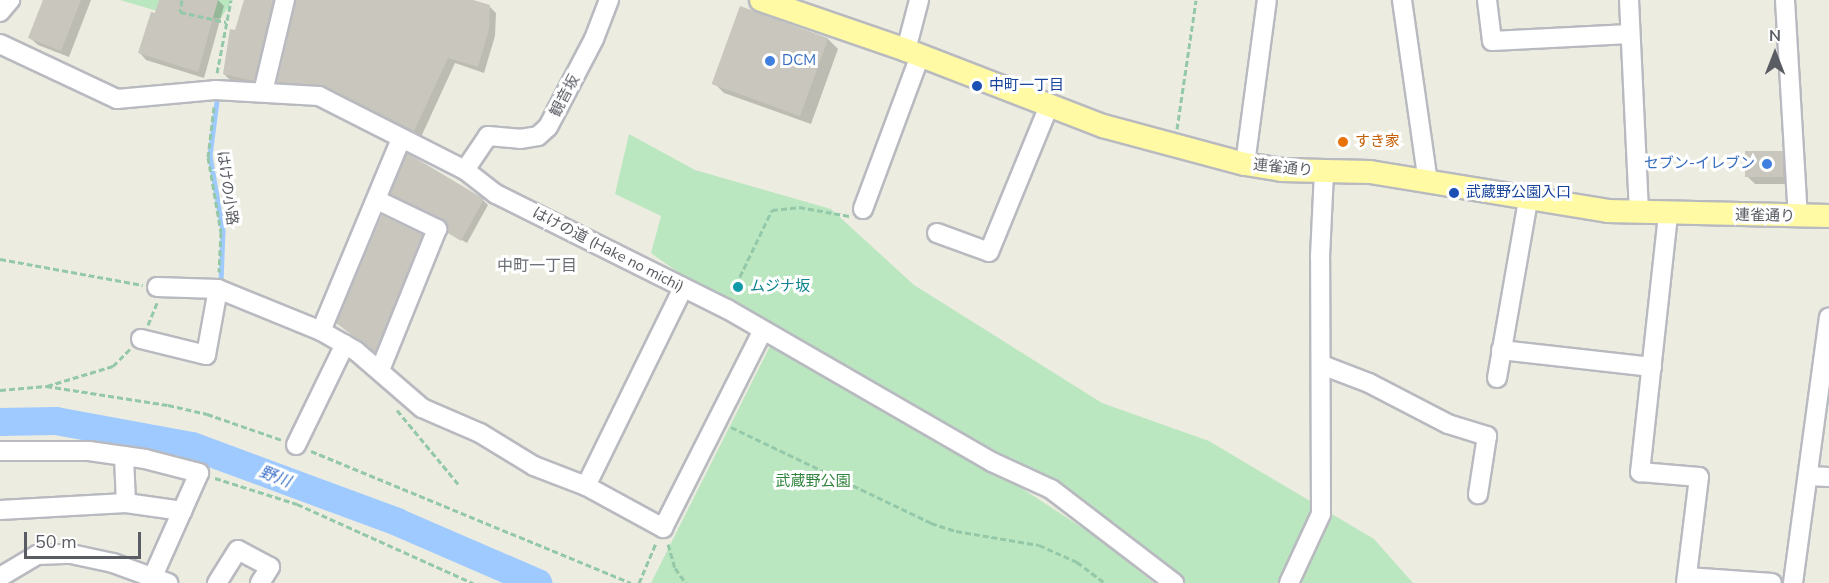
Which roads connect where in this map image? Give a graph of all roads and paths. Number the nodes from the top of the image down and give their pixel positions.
1 (10, 0) edge
2 (183, 0) edge
3 (231, 0) edge
4 (285, 0) edge
5 (609, 0) edge
6 (761, 0) edge
7 (919, 0) edge
8 (1196, 0) edge
9 (1267, 0) edge
10 (1402, 0) edge
11 (1487, 0) edge
12 (1629, 0) edge
13 (1785, 0) edge
14 (0, 12) edge
15 (226, 22) junction
16 (1630, 34) junction
17 (0, 44) edge
18 (913, 52) junction
19 (215, 90) junction
20 (263, 92) junction
21 (1048, 106) junction
22 (401, 139) junction
23 (1174, 147) junction
24 (1245, 164) junction
25 (465, 170) junction
26 (1324, 172) junction
27 (1428, 182) junction
28 (377, 200) junction
29 (1528, 200) junction
30 (862, 209) joint
31 (1639, 213) junction
32 (1668, 215) junction
33 (1798, 216) junction
34 (1829, 216) edge
35 (938, 233) dead end
36 (0, 259) edge
37 (161, 287) junction
38 (683, 288) junction
39 (218, 289) junction
40 (727, 309) junction
41 (1829, 317) edge
42 (321, 331) junction
43 (762, 332) junction
44 (141, 339) junction
45 (345, 344) junction
46 (1501, 350) junction
47 (1322, 365) junction
48 (1652, 367) junction
49 (380, 370) junction
50 (1497, 378) dead end
51 (46, 386) junction
52 (0, 390) edge
53 (396, 408) dead end
54 (718, 416) junction
55 (296, 445) junction
56 (0, 451) edge
57 (124, 456) junction
58 (199, 473) junction
59 (1808, 476) junction
60 (1829, 477) edge
61 (459, 485) dead end
62 (586, 486) junction
63 (1478, 494) dead end
64 (126, 503) junction
65 (0, 510) edge
66 (182, 511) junction
67 (663, 528) junction
68 (0, 577) edge
69 (157, 580) edge
70 (1687, 580) edge
71 (218, 583) edge
72 (260, 583) edge
73 (473, 583) edge
74 (631, 583) edge
75 (639, 583) edge
76 (686, 583) edge
77 (1105, 583) edge
78 (1174, 583) edge
79 (1289, 583) edge
80 (1772, 583) edge
81 (1793, 583) edge

1 - 14 street
2 - 15 path
3 - 15 path, はけの小路
4 - 20 street
5 - 25 street, 観音坂
6 - 18 main road, 連雀通り
7 - 18 street
8 - 23 path
9 - 24 street
10 - 27 street
11 - 16 street
12 - 16 street
13 - 33 street
15 - 19 path, はけの小路
16 - 31 street
17 - 19 street, はけの道 (Hake no michi)
18 - 21 main road, 連雀通り
18 - 30 street
19 - 20 street, はけの道 (Hake no michi)
19 - 39 path, はけの小路
20 - 22 street, はけの道 (Hake no michi)
21 - 23 main road, 連雀通り
21 - 35 street
22 - 25 street, はけの道 (Hake no michi)
22 - 28 street
23 - 24 main road, 連雀通り
24 - 26 main road, 連雀通り
25 - 38 street, はけの道 (Hake no michi)
26 - 27 main road, 連雀通り
26 - 47 street
27 - 29 main road, 連雀通り
28 - 42 street
28 - 49 street
29 - 31 main road, 連雀通り
29 - 46 street
30 - 40 path
31 - 32 main road, 連雀通り
32 - 33 main road, 連雀通り
32 - 48 street
33 - 34 main road, 連雀通り
36 - 37 path
37 - 39 street
37 - 44 path
38 - 40 street, はけの道 (Hake no michi)
38 - 62 street
39 - 42 street
39 - 44 street
40 - 43 street, はけの道 (Hake no michi)
41 - 59 street
42 - 45 street
43 - 54 street
43 - 78 street, はけの道 (Hake no michi)
44 - 51 path
45 - 49 street
45 - 55 street
46 - 48 street
46 - 50 street
47 - 63 street
47 - 79 street
48 - 70 street
49 - 62 street
51 - 52 path
51 - 55 path
53 - 61 path
54 - 67 street
54 - 77 path
55 - 74 path
56 - 57 street
57 - 58 street
57 - 64 street
58 - 66 street
58 - 73 path
59 - 60 street
59 - 81 street
62 - 67 street
64 - 65 street
64 - 66 street
66 - 69 street
67 - 75 path
67 - 76 path
68 - 69 street
70 - 80 street
71 - 72 street

